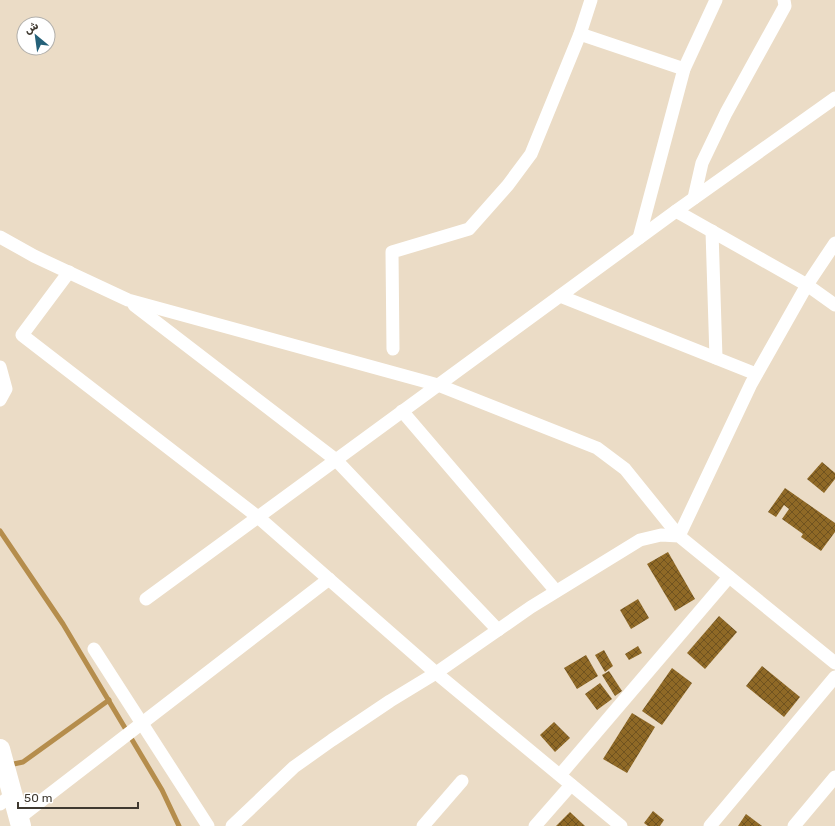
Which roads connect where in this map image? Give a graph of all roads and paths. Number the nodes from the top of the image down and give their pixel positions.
1 (591, 0) edge
2 (716, 0) edge
3 (784, 0) edge
4 (580, 34) junction
5 (684, 69) junction
6 (835, 98) edge
7 (694, 198) junction
8 (676, 210) junction
9 (712, 231) junction
10 (0, 237) edge
11 (639, 238) junction
12 (835, 243) edge
13 (68, 272) junction
14 (807, 285) junction
15 (560, 296) junction
16 (128, 300) junction
17 (835, 305) edge
18 (393, 349) dead end
19 (716, 358) junction
20 (0, 367) edge
21 (756, 374) junction
22 (438, 385) junction
23 (0, 400) edge
24 (402, 411) junction
25 (336, 460) junction
26 (258, 517) junction
27 (679, 536) junction
28 (729, 577) junction
29 (329, 579) junction
30 (556, 592) junction
31 (146, 599) dead end
32 (498, 630) junction
33 (94, 649) dead end
34 (835, 663) edge
35 (436, 673) junction
36 (835, 677) edge
37 (141, 724) junction
38 (0, 749) edge
39 (560, 776) junction
40 (835, 777) edge
41 (462, 782) dead end
42 (572, 785) junction
43 (6, 799) edge
44 (20, 822) edge
45 (208, 826) edge
46 (232, 826) edge
47 (423, 826) edge
48 (536, 826) edge
49 (621, 826) edge
50 (710, 826) edge
51 (794, 826) edge

1 - 4 street
2 - 5 street
3 - 7 street
4 - 5 street
4 - 18 street
5 - 11 street
6 - 7 street
7 - 8 street
8 - 9 street
8 - 11 street
9 - 14 street
9 - 19 street
10 - 13 street
11 - 15 street
12 - 14 street
13 - 16 street
13 - 26 street
14 - 17 street
14 - 21 street
15 - 19 street
15 - 22 street
16 - 22 street
16 - 25 street
19 - 21 street
20 - 23 street
21 - 27 street
22 - 24 street
22 - 27 street
24 - 25 street
24 - 30 street
25 - 26 street
25 - 32 street
26 - 29 street
26 - 31 street
27 - 28 street
27 - 30 street
28 - 34 street
28 - 39 street
29 - 35 street
29 - 37 street
30 - 32 street
32 - 35 street
33 - 37 street
35 - 39 street
35 - 46 street
36 - 50 street
37 - 44 street
37 - 45 street
38 - 43 main road
39 - 42 street
40 - 51 street
41 - 47 street
42 - 48 street
42 - 49 street
43 - 44 main road

